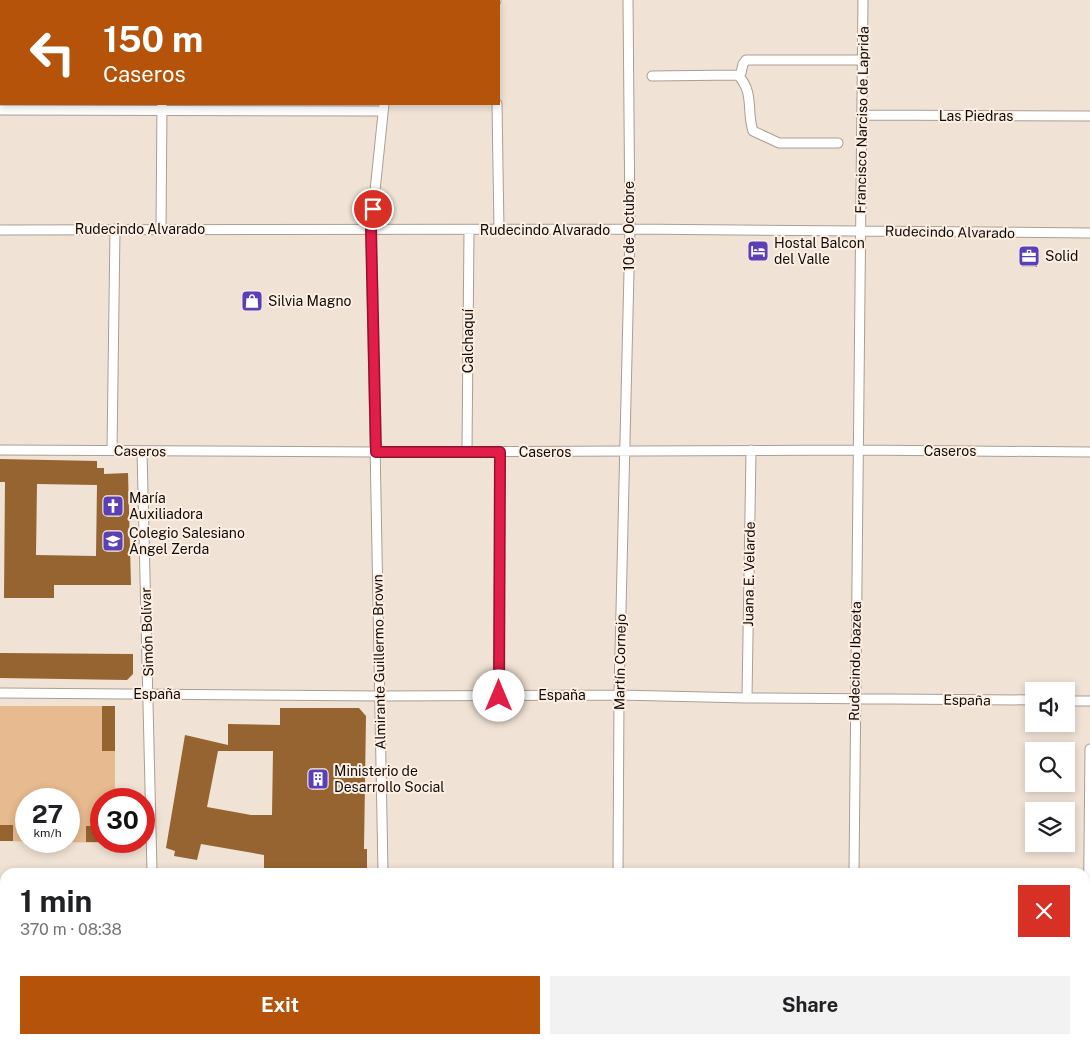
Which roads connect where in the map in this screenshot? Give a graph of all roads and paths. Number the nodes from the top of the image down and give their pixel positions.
1 (628, 0) edge
2 (863, 0) edge
3 (862, 60) junction
4 (738, 75) junction
5 (652, 76) dead end
6 (497, 105) edge
7 (162, 107) edge
8 (384, 107) edge
9 (0, 110) edge
10 (861, 115) junction
11 (1090, 116) edge
12 (838, 142) dead end
13 (115, 229) junction
14 (160, 229) junction
15 (371, 229) junction
16 (630, 229) junction
17 (0, 230) edge
18 (469, 230) junction
19 (499, 230) junction
20 (861, 231) junction
21 (1090, 233) edge
22 (0, 450) edge
23 (112, 450) junction
24 (751, 450) junction
25 (859, 450) junction
26 (142, 451) junction
27 (626, 451) junction
28 (376, 452) junction
29 (467, 452) junction
30 (500, 452) junction
31 (1090, 452) edge
32 (0, 693) edge
33 (148, 694) junction
34 (619, 695) junction
35 (380, 696) junction
36 (499, 696) junction
37 (746, 698) junction
38 (855, 698) junction
39 (1025, 700) edge
40 (1075, 701) edge
41 (1090, 701) edge
42 (1090, 749) edge
43 (1089, 816) edge
44 (152, 868) edge
45 (383, 868) edge
46 (618, 868) edge
47 (854, 868) edge
48 (1089, 868) edge

1 - 16 street, 10 de Octubre
2 - 3 street, Francisco Narciso de Laprida
3 - 4 street
3 - 10 street, Francisco Narciso de Laprida
4 - 5 street
4 - 12 street
6 - 19 street
7 - 8 street
7 - 9 street
7 - 14 street
8 - 15 street, Almirante Guillermo Brown
10 - 11 street, Las Piedras
10 - 20 street, Francisco Narciso de Laprida
13 - 14 street, Rudecindo Alvarado
13 - 17 street, Rudecindo Alvarado
13 - 23 street
14 - 15 street, Rudecindo Alvarado
15 - 18 street, Rudecindo Alvarado
15 - 28 street, Almirante Guillermo Brown
16 - 19 street, Rudecindo Alvarado
16 - 20 street, Rudecindo Alvarado
16 - 27 street, 10 de Octubre
18 - 19 street, Rudecindo Alvarado
18 - 29 street, Calchaquí
20 - 21 street, Rudecindo Alvarado
20 - 25 street, Francisco Narciso de Laprida
22 - 23 street, Caseros
23 - 26 street, Caseros
24 - 25 street, Caseros
24 - 27 street, Caseros
24 - 37 street, Juana E. Velarde
25 - 31 street, Caseros
25 - 38 street, Rudecindo Ibazeta
26 - 28 street, Caseros
26 - 33 street, Simón Bolívar
27 - 30 street, Caseros
27 - 34 street, Martín Cornejo
28 - 29 street, Caseros
28 - 35 street, Almirante Guillermo Brown
29 - 30 street, Caseros
30 - 36 street
32 - 33 street, España
33 - 35 street, España
33 - 44 street, Simón Bolívar
34 - 36 street, España
34 - 37 street, España
34 - 46 street, Martín Cornejo
35 - 36 street, España
35 - 45 street, Almirante Guillermo Brown
37 - 38 street, España
38 - 39 street, España
38 - 47 street, Rudecindo Ibazeta
40 - 41 street
42 - 43 street
43 - 48 street

